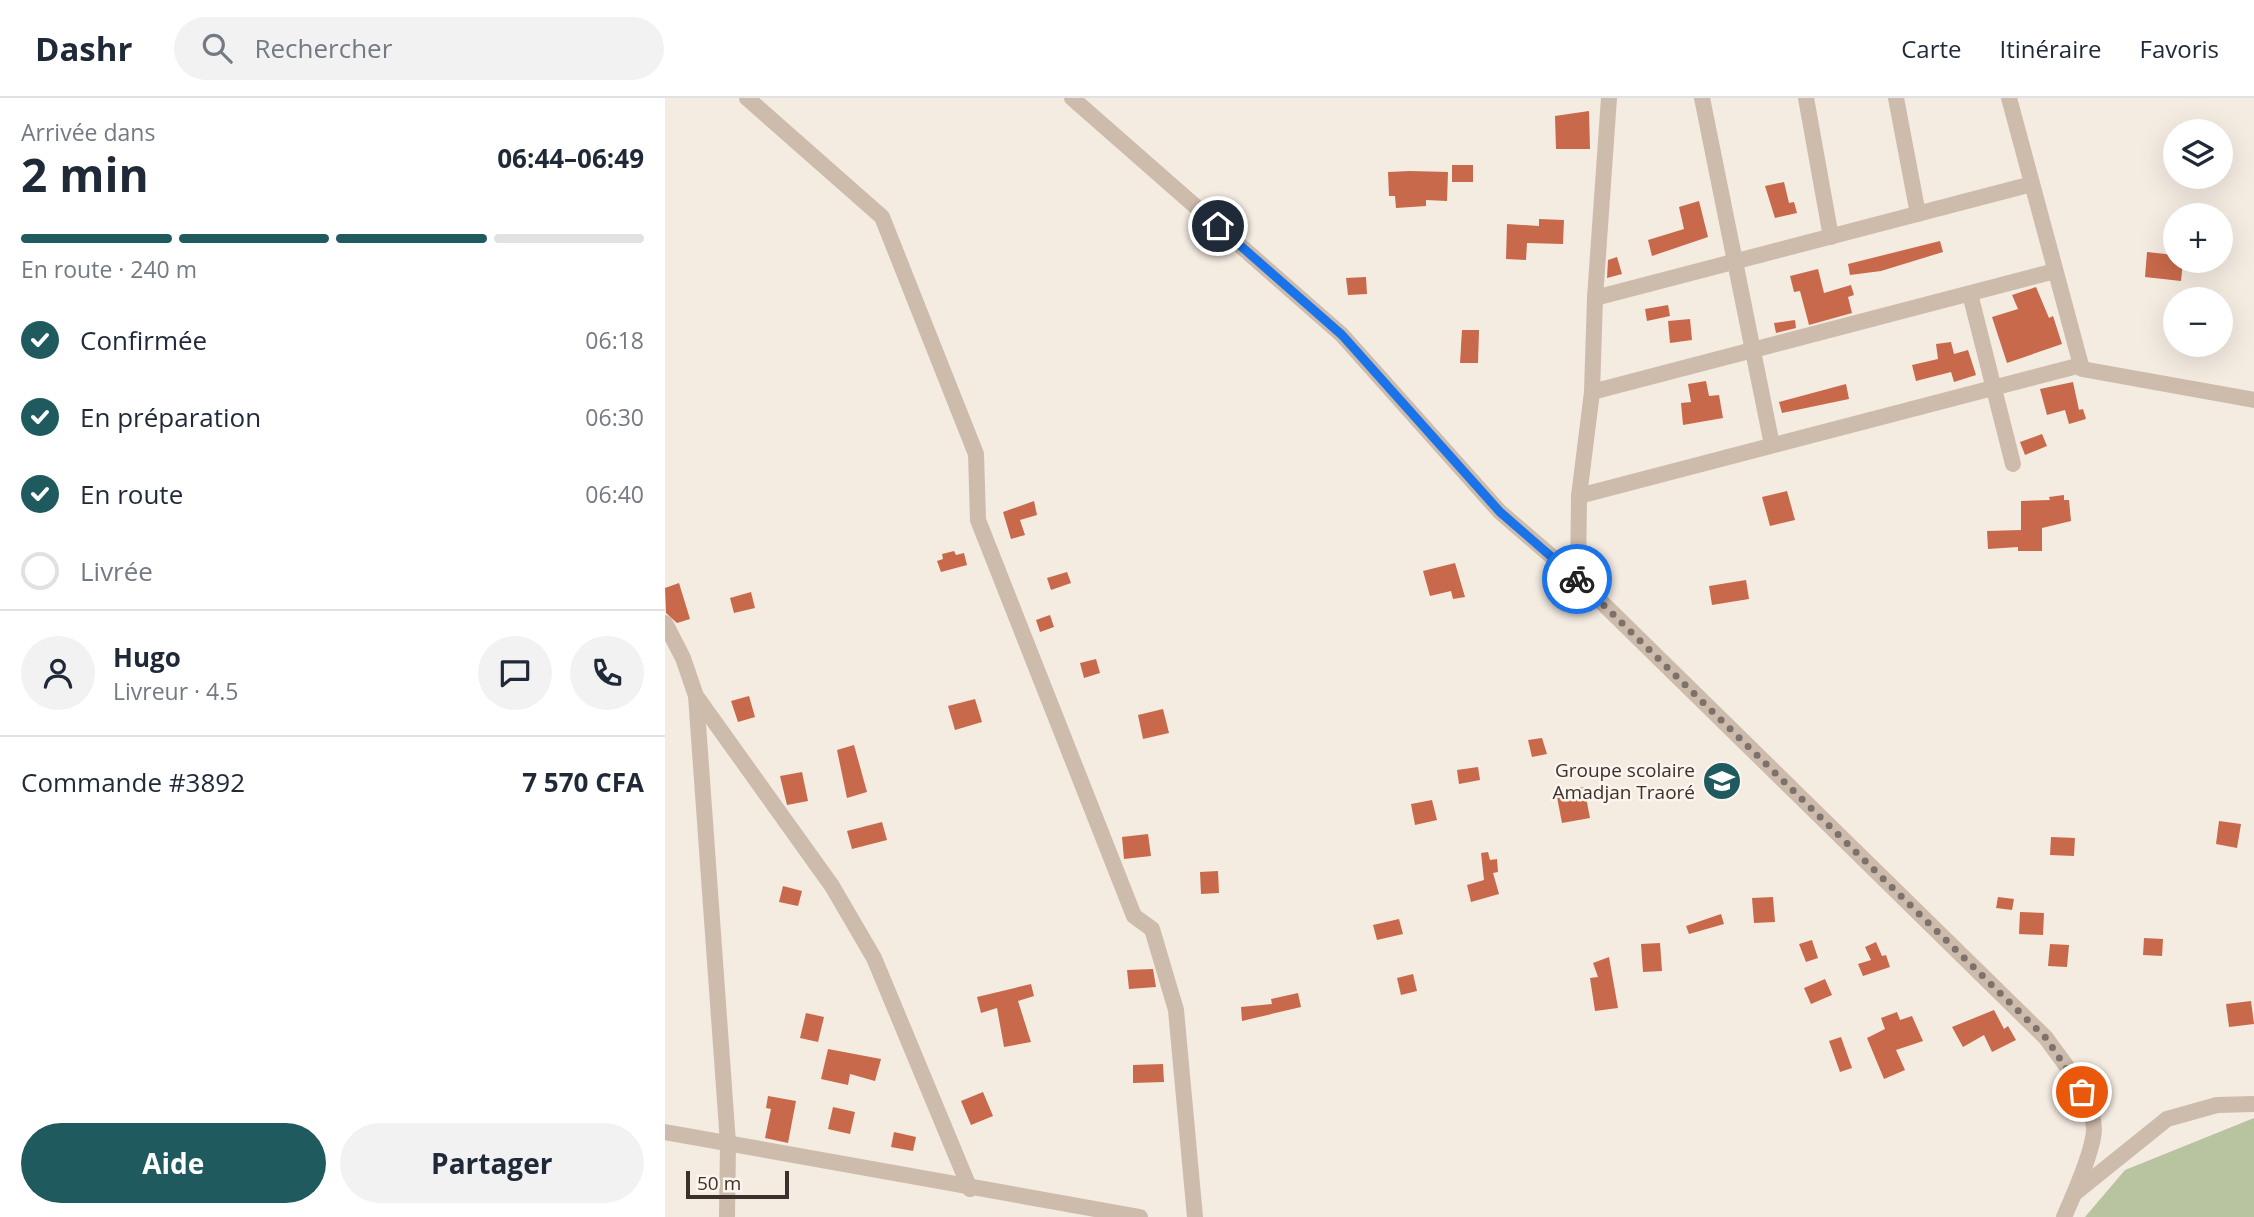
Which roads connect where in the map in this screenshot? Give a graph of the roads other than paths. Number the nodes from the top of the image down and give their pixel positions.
1 (747, 98) edge
2 (1072, 98) edge
3 (1609, 98) edge
4 (1702, 98) edge
5 (1805, 98) edge
6 (1896, 98) edge
7 (2009, 98) edge
8 (2032, 184) junction
9 (1918, 214) junction
10 (1831, 237) junction
11 (1735, 262) junction
12 (2056, 271) junction
13 (1970, 293) junction
14 (1595, 298) junction
15 (1753, 350) junction
16 (2081, 365) junction
17 (1994, 388) junction
18 (1592, 392) junction
19 (2254, 400) edge
20 (1772, 445) junction
21 (2013, 464) dead end
22 (1579, 496) junction
23 (1578, 579) junction
24 (665, 623) edge
25 (696, 696) junction
26 (2254, 1104) edge
27 (665, 1132) edge
28 (728, 1143) junction
29 (970, 1189) junction
30 (2075, 1194) junction
31 (727, 1217) edge
32 (1140, 1217) edge
33 (1195, 1217) edge
34 (2064, 1217) edge

1 - 33 street
2 - 23 street
3 - 14 street
4 - 11 street
5 - 10 street
6 - 9 street
7 - 8 street
8 - 9 street
8 - 12 street
9 - 10 street
10 - 11 street
11 - 14 street
11 - 15 street
12 - 13 street
12 - 16 street
13 - 15 street
13 - 17 street
14 - 18 street
15 - 18 street
15 - 20 street
16 - 17 street
16 - 19 street
17 - 20 street
17 - 21 street
18 - 22 street
20 - 22 street
22 - 23 street
23 - 30 street
24 - 25 street
25 - 28 street
25 - 29 street
26 - 30 street
27 - 28 street
28 - 29 street
28 - 31 street
29 - 32 street
30 - 34 street

